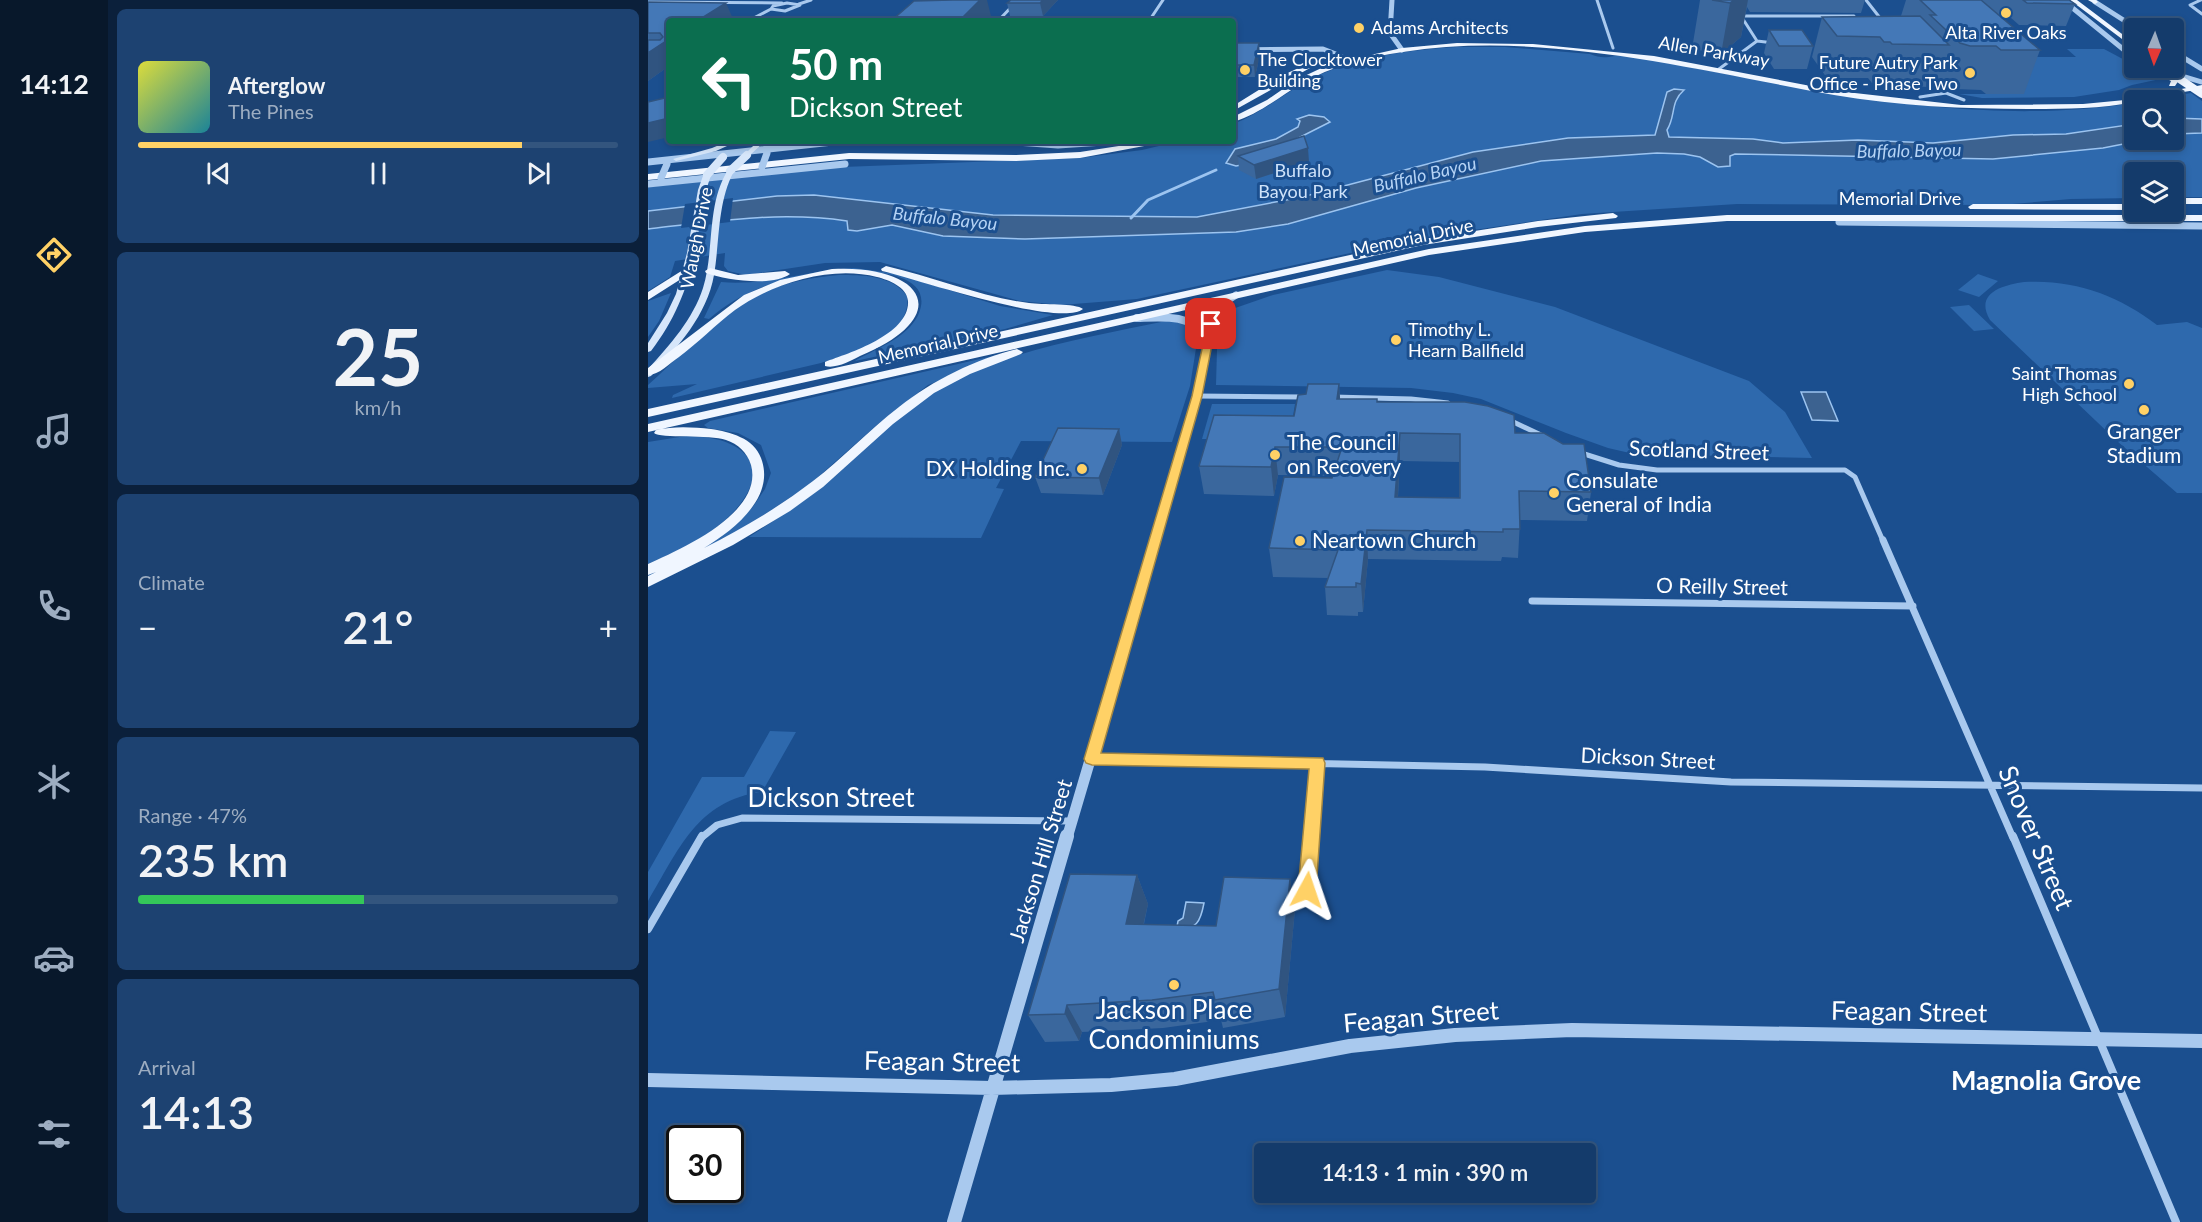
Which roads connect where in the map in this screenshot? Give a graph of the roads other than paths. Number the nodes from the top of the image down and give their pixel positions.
1 (804, 0) edge
2 (811, 0) edge
3 (1018, 0) edge
4 (1163, 0) edge
5 (1392, 0) edge
6 (1597, 0) edge
7 (1866, 0) edge
8 (2063, 0) edge
9 (2073, 0) edge
10 (2083, 0) edge
11 (2201, 0) edge
12 (2093, 1) edge
13 (648, 2) edge
14 (676, 2) junction
15 (760, 3) junction
16 (783, 3) junction
17 (791, 3) junction
18 (800, 4) junction
19 (666, 7) edge
20 (772, 8) junction
21 (1736, 8) dead end
22 (777, 11) junction
23 (2202, 14) edge
24 (1741, 16) junction
25 (1858, 16) edge
26 (1869, 17) edge
27 (1881, 17) junction
28 (754, 18) edge
29 (761, 18) edge
30 (1001, 18) edge
31 (1152, 18) edge
32 (2124, 20) edge
33 (1884, 26) edge
34 (2124, 31) edge
35 (2124, 38) edge
36 (1757, 41) junction
37 (1780, 43) edge
38 (1533, 46) junction
39 (1399, 47) junction
40 (1613, 48) junction
41 (1236, 50) edge
42 (2124, 50) edge
43 (1341, 56) junction
44 (2184, 58) edge
45 (1722, 66) junction
46 (2202, 69) edge
47 (2184, 73) edge
48 (1931, 77) edge
49 (2184, 77) edge
50 (2171, 78) edge
51 (2178, 78) edge
52 (2201, 83) edge
53 (2172, 84) junction
54 (1265, 90) junction
55 (1946, 93) junction
56 (1281, 94) junction
57 (2202, 94) edge
58 (1920, 97) junction
59 (1964, 100) junction
60 (1236, 107) edge
61 (1236, 118) edge
62 (728, 144) edge
63 (738, 144) edge
64 (759, 144) edge
65 (807, 144) edge
66 (1034, 144) edge
67 (1050, 144) edge
68 (1063, 144) edge
69 (1105, 144) edge
70 (1151, 144) edge
71 (1044, 145) junction
72 (778, 148) junction
73 (749, 153) junction
74 (725, 155) junction
75 (1045, 158) junction
76 (676, 159) junction
77 (648, 162) edge
78 (665, 162) junction
79 (845, 164) joint
80 (765, 169) junction
81 (648, 170) edge
82 (729, 173) junction
83 (706, 176) junction
84 (649, 181) edge
85 (2184, 201) edge
86 (2202, 201) edge
87 (2124, 202) edge
88 (2022, 207) junction
89 (2124, 207) edge
90 (2184, 208) edge
91 (2202, 208) edge
92 (1674, 211) dead end
93 (1619, 215) dead end
94 (1727, 218) junction
95 (2202, 218) edge
96 (1839, 222) joint
97 (2202, 226) edge
98 (710, 268) junction
99 (687, 270) junction
100 (1236, 295) junction
101 (648, 297) edge
102 (1138, 303) junction
103 (1137, 318) junction
104 (1065, 333) junction
105 (1208, 336) junction
106 (648, 349) edge
107 (649, 373) edge
108 (753, 390) junction
109 (1197, 396) junction
110 (1311, 397) edge
111 (1322, 397) edge
112 (1460, 405) edge
113 (648, 413) edge
114 (1500, 416) edge
115 (648, 428) edge
116 (648, 434) edge
117 (1550, 440) edge
118 (1569, 449) edge
119 (1851, 473) joint
120 (648, 570) edge
121 (648, 582) edge
122 (1532, 601) dead end
123 (1912, 606) junction
124 (1092, 759) junction
125 (1317, 763) junction
126 (1991, 785) junction
127 (2202, 788) edge
128 (1073, 821) junction
129 (1307, 890) dead end
130 (648, 929) edge
131 (2098, 1039) junction
132 (2202, 1041) edge
133 (648, 1080) edge
134 (992, 1088) junction
135 (954, 1222) edge
136 (2176, 1222) edge

1 - 17 street
2 - 18 street
3 - 30 street
4 - 31 street
5 - 39 street
6 - 40 street
7 - 27 street
8 - 42 street
9 - 35 main road
10 - 34 main road
11 - 23 street
12 - 32 street
13 - 14 street
14 - 15 street
14 - 19 street
15 - 16 street
15 - 20 street
16 - 17 street
16 - 20 street
17 - 18 street
18 - 22 street
20 - 22 street
20 - 28 street
21 - 24 street
22 - 29 street
24 - 25 street
24 - 36 street
26 - 27 street
27 - 33 street
36 - 37 street
36 - 45 street
38 - 39 main road, Allen Parkway
38 - 40 main road
38 - 45 main road, Allen Parkway
39 - 40 main road, Allen Parkway
39 - 43 main road, Allen Parkway
39 - 56 main road, Allen Parkway
40 - 45 main road, Allen Parkway
41 - 43 street
43 - 54 main road, Allen Parkway
44 - 46 street
45 - 52 main road, Allen Parkway
45 - 58 main road, Allen Parkway
47 - 52 main road
48 - 55 street
49 - 52 street
50 - 53 main road
51 - 57 main road, bridge
52 - 53 main road, Allen Parkway
53 - 59 main road, Allen Parkway
54 - 56 main road
54 - 60 main road, Allen Parkway
55 - 58 street
55 - 59 street
56 - 61 main road, Allen Parkway
58 - 59 main road, Allen Parkway
62 - 76 main road
63 - 74 main road, Waugh Drive
64 - 73 main road, Waugh Drive
65 - 72 street
66 - 71 street
67 - 71 street
68 - 71 street
69 - 81 main road
70 - 75 main road
72 - 73 street
72 - 80 street, bridge
73 - 74 street
73 - 82 main road, Waugh Drive, bridge
74 - 76 street
74 - 83 main road, Waugh Drive, bridge
75 - 79 main road
75 - 84 main road
76 - 78 street
77 - 78 street
78 - 84 street, bridge
79 - 80 street
80 - 82 street
82 - 83 street
82 - 98 main road, Waugh Drive
83 - 84 street
83 - 99 main road, Waugh Drive
85 - 86 main road
87 - 88 main road
88 - 89 main road, Memorial Drive
88 - 92 main road, Memorial Drive
90 - 91 main road
93 - 102 main road, Memorial Drive
94 - 95 main road, Memorial Drive
94 - 96 main road
94 - 100 main road, Memorial Drive
96 - 97 street
98 - 102 main road
98 - 107 main road, Waugh Drive
99 - 101 main road
99 - 106 main road, Waugh Drive
100 - 103 main road, Memorial Drive
100 - 105 street, Jackson Hill Street
102 - 108 main road, Memorial Drive
103 - 104 main road, Memorial Drive
103 - 105 street
104 - 115 main road, Memorial Drive
104 - 121 main road
105 - 109 street, Jackson Hill Street
107 - 108 main road
108 - 113 main road, Memorial Drive
109 - 110 street
109 - 124 street, Jackson Hill Street
111 - 112 street
114 - 117 street
116 - 120 main road
118 - 119 street, Scotland Street
119 - 123 street, Snover Street
122 - 123 street, O Reilly Street
123 - 126 street, Snover Street
124 - 125 street, Dickson Street
124 - 128 street, Jackson Hill Street
125 - 126 street, Dickson Street
125 - 129 street
126 - 127 street, Dickson Street
126 - 131 street, Snover Street
128 - 130 street, Dickson Street
128 - 134 street, Jackson Hill Street
131 - 132 street, Feagan Street
131 - 134 street, Feagan Street
131 - 136 street, Snover Street
133 - 134 street, Feagan Street
134 - 135 street, Jackson Hill Street

